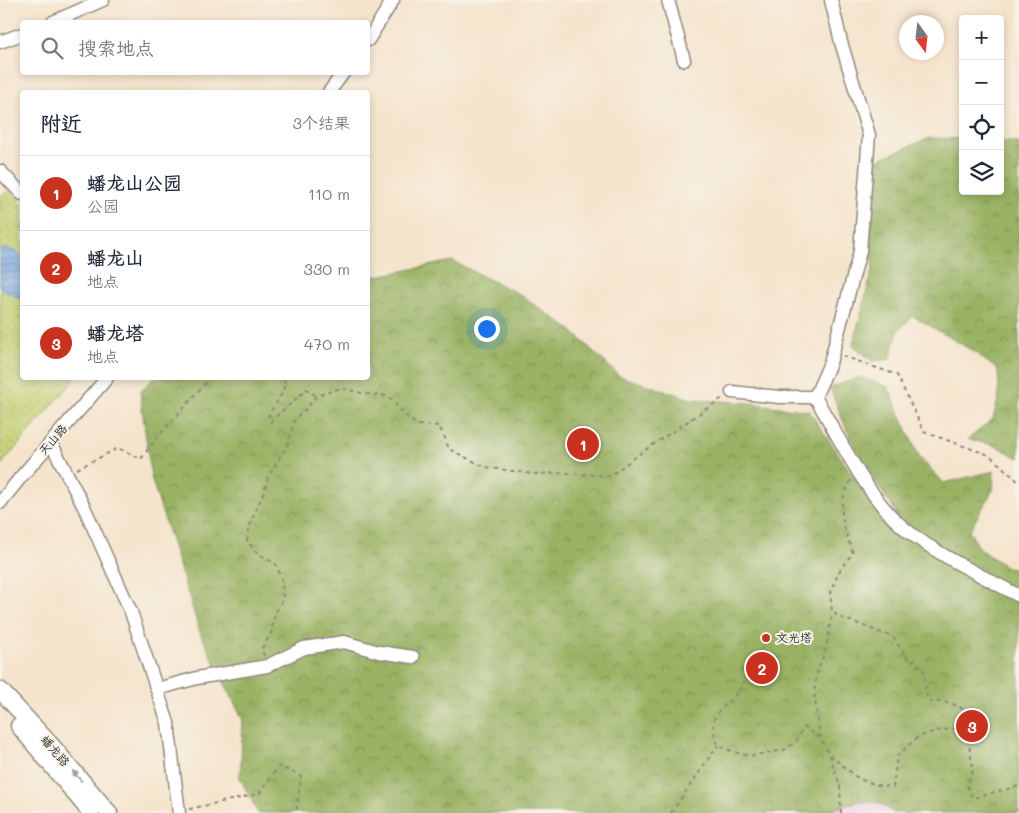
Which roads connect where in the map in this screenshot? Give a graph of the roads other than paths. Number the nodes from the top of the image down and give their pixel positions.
1 (103, 0) edge
2 (393, 0) edge
3 (668, 0) edge
4 (831, 0) edge
5 (58, 20) edge
6 (20, 35) edge
7 (370, 37) edge
8 (0, 42) edge
9 (684, 60) dead end
10 (342, 75) edge
11 (331, 90) edge
12 (0, 171) edge
13 (20, 192) edge
14 (105, 380) edge
15 (732, 392) road end
16 (815, 398) junction
17 (50, 442) junction
18 (0, 503) edge
19 (1019, 596) edge
20 (414, 657) dead end
21 (156, 689) junction
22 (0, 690) edge
23 (0, 706) edge
24 (179, 812) edge
25 (91, 813) edge
26 (109, 813) edge

1 - 5 street
2 - 7 street
3 - 9 street
4 - 16 street
6 - 8 street
10 - 11 street
12 - 13 street
14 - 17 street, 天山路
15 - 16 street
16 - 19 street
17 - 18 street, 天山路
17 - 21 street
20 - 21 street
21 - 24 street
26 -> 22 main road, 蟠龙路
23 - 25 main road, 蟠龙路

